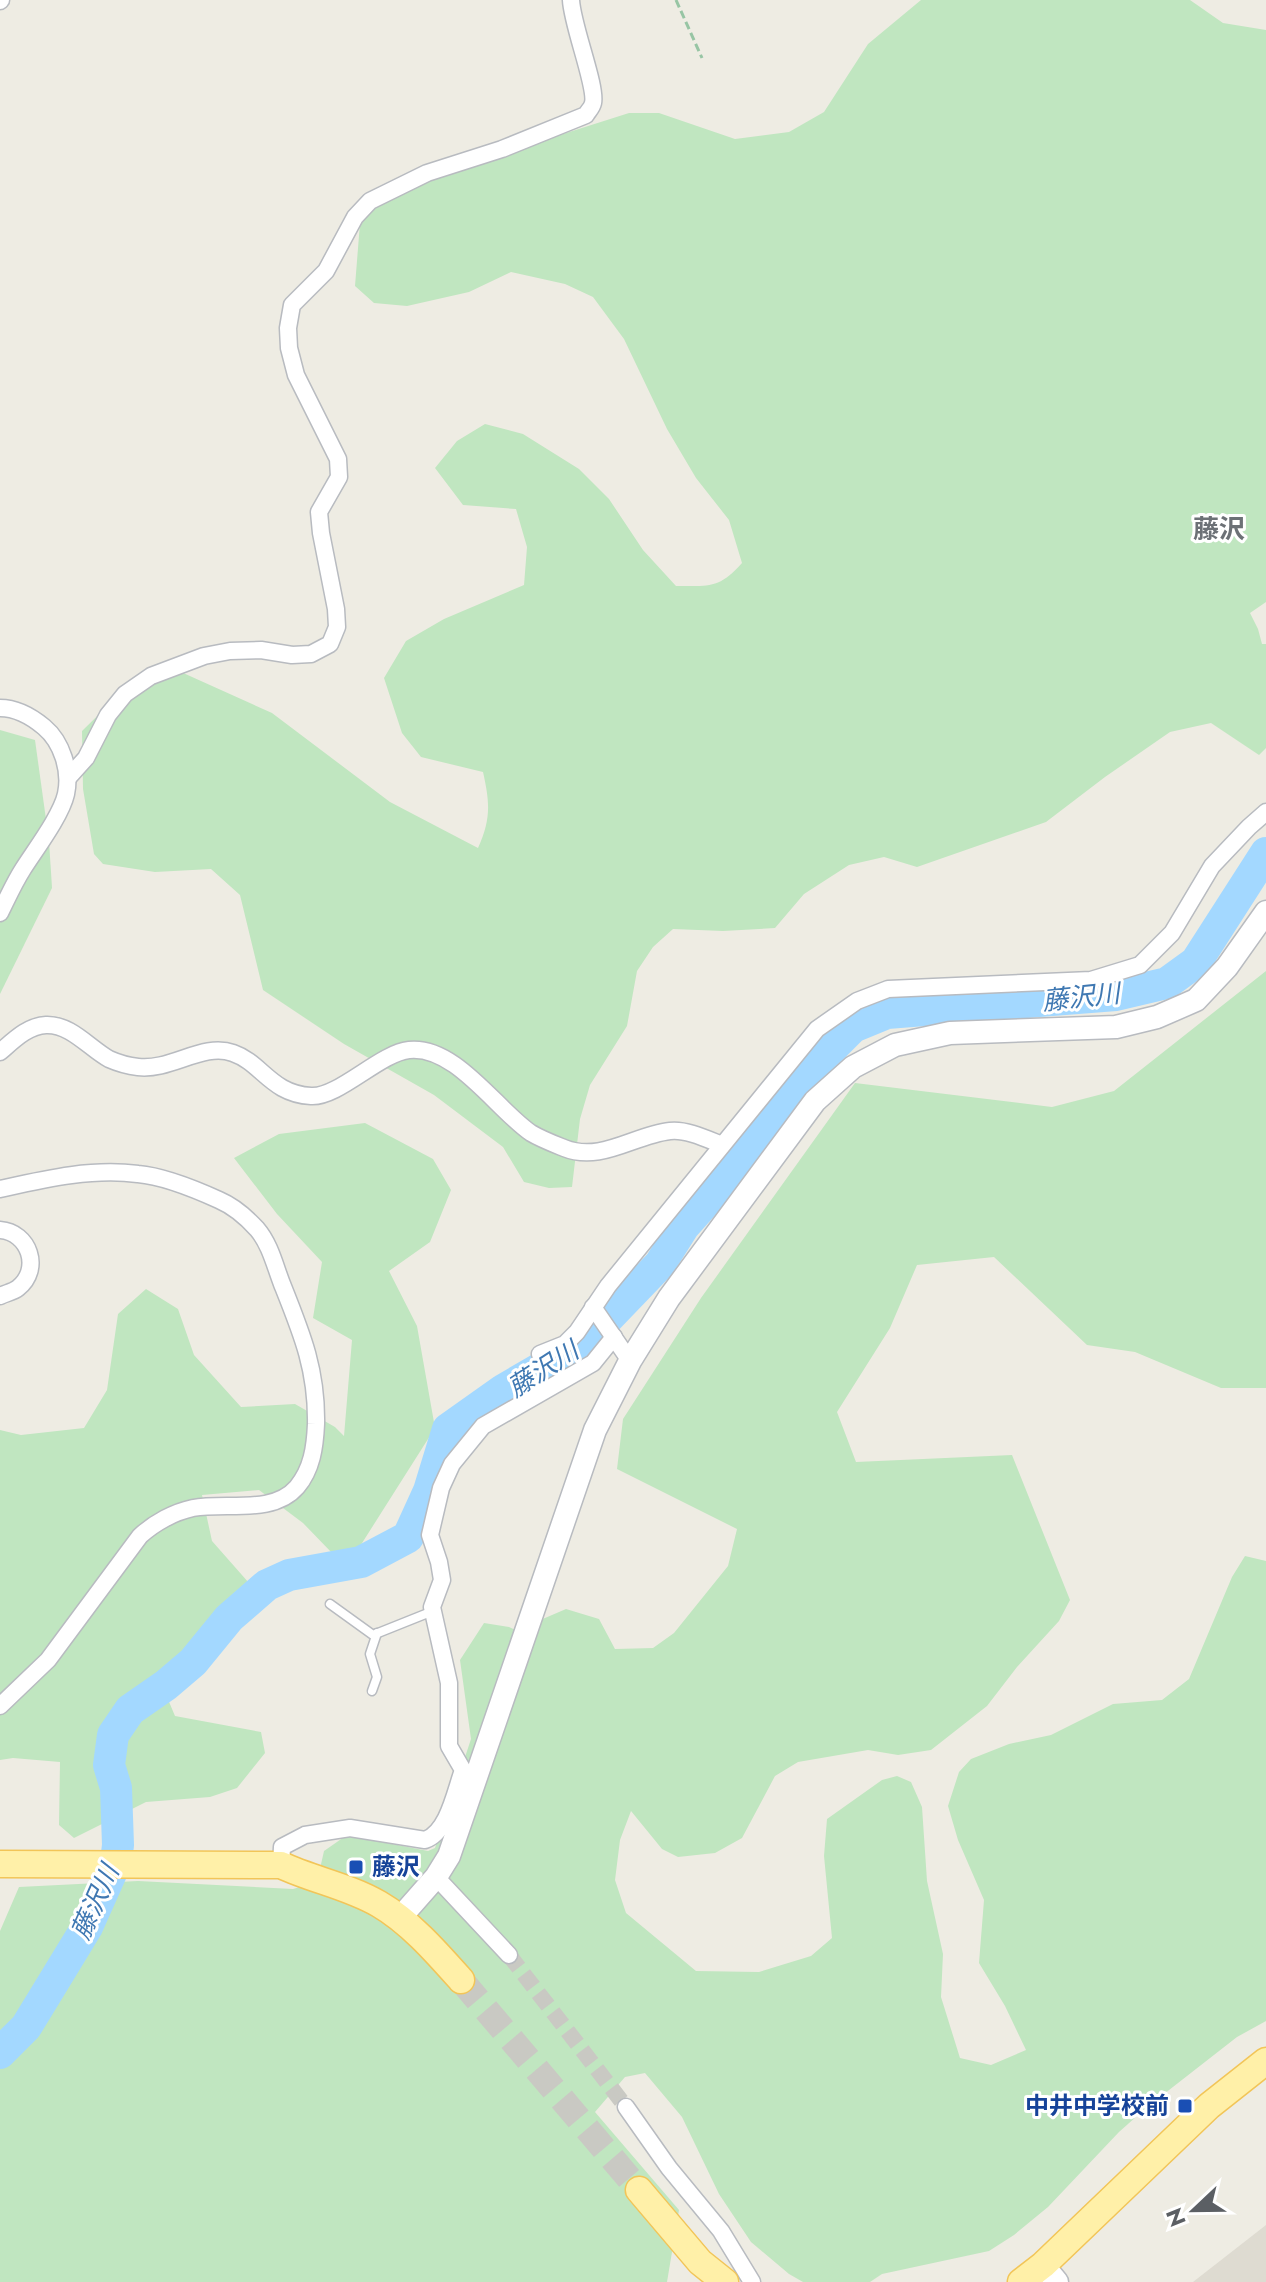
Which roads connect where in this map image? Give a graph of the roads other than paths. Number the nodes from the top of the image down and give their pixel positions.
1 (571, 0) edge
2 (0, 708) edge
3 (68, 778) junction
4 (1266, 812) edge
5 (1266, 912) edge
6 (0, 913) edge
7 (0, 1052) edge
8 (722, 1145) junction
9 (0, 1189) edge
10 (0, 1230) edge
11 (0, 1296) edge
12 (593, 1307) junction
13 (614, 1337) junction
14 (540, 1354) dead end
15 (630, 1361) junction
16 (330, 1604) dead end
17 (433, 1611) junction
18 (377, 1633) junction
19 (372, 1691) dead end
20 (0, 1706) edge
21 (0, 1864) edge
22 (281, 1865) junction
23 (436, 1877) junction
24 (399, 1919) junction
25 (509, 1955) tunnel mouth
26 (461, 1980) tunnel mouth
27 (1266, 2061) edge
28 (626, 2107) tunnel mouth
29 (639, 2190) tunnel mouth
30 (1050, 2274) edge
31 (725, 2282) edge
32 (752, 2282) edge
33 (1021, 2282) edge

1 - 3 street
2 - 3 street
3 - 6 street
4 - 8 street
5 - 15 street
7 - 8 street
8 - 12 street
9 - 20 street
10 - 11 street
12 - 13 street
12 - 14 street
13 - 15 street
13 - 17 street
15 - 23 street
16 - 18 lane
17 - 18 lane
17 - 22 street
18 - 19 lane
21 - 22 main road
22 - 24 main road
23 - 24 street
23 - 25 street
24 - 26 main road
27 - 30 main road
28 - 32 street
29 - 31 main road
30 - 33 main road

